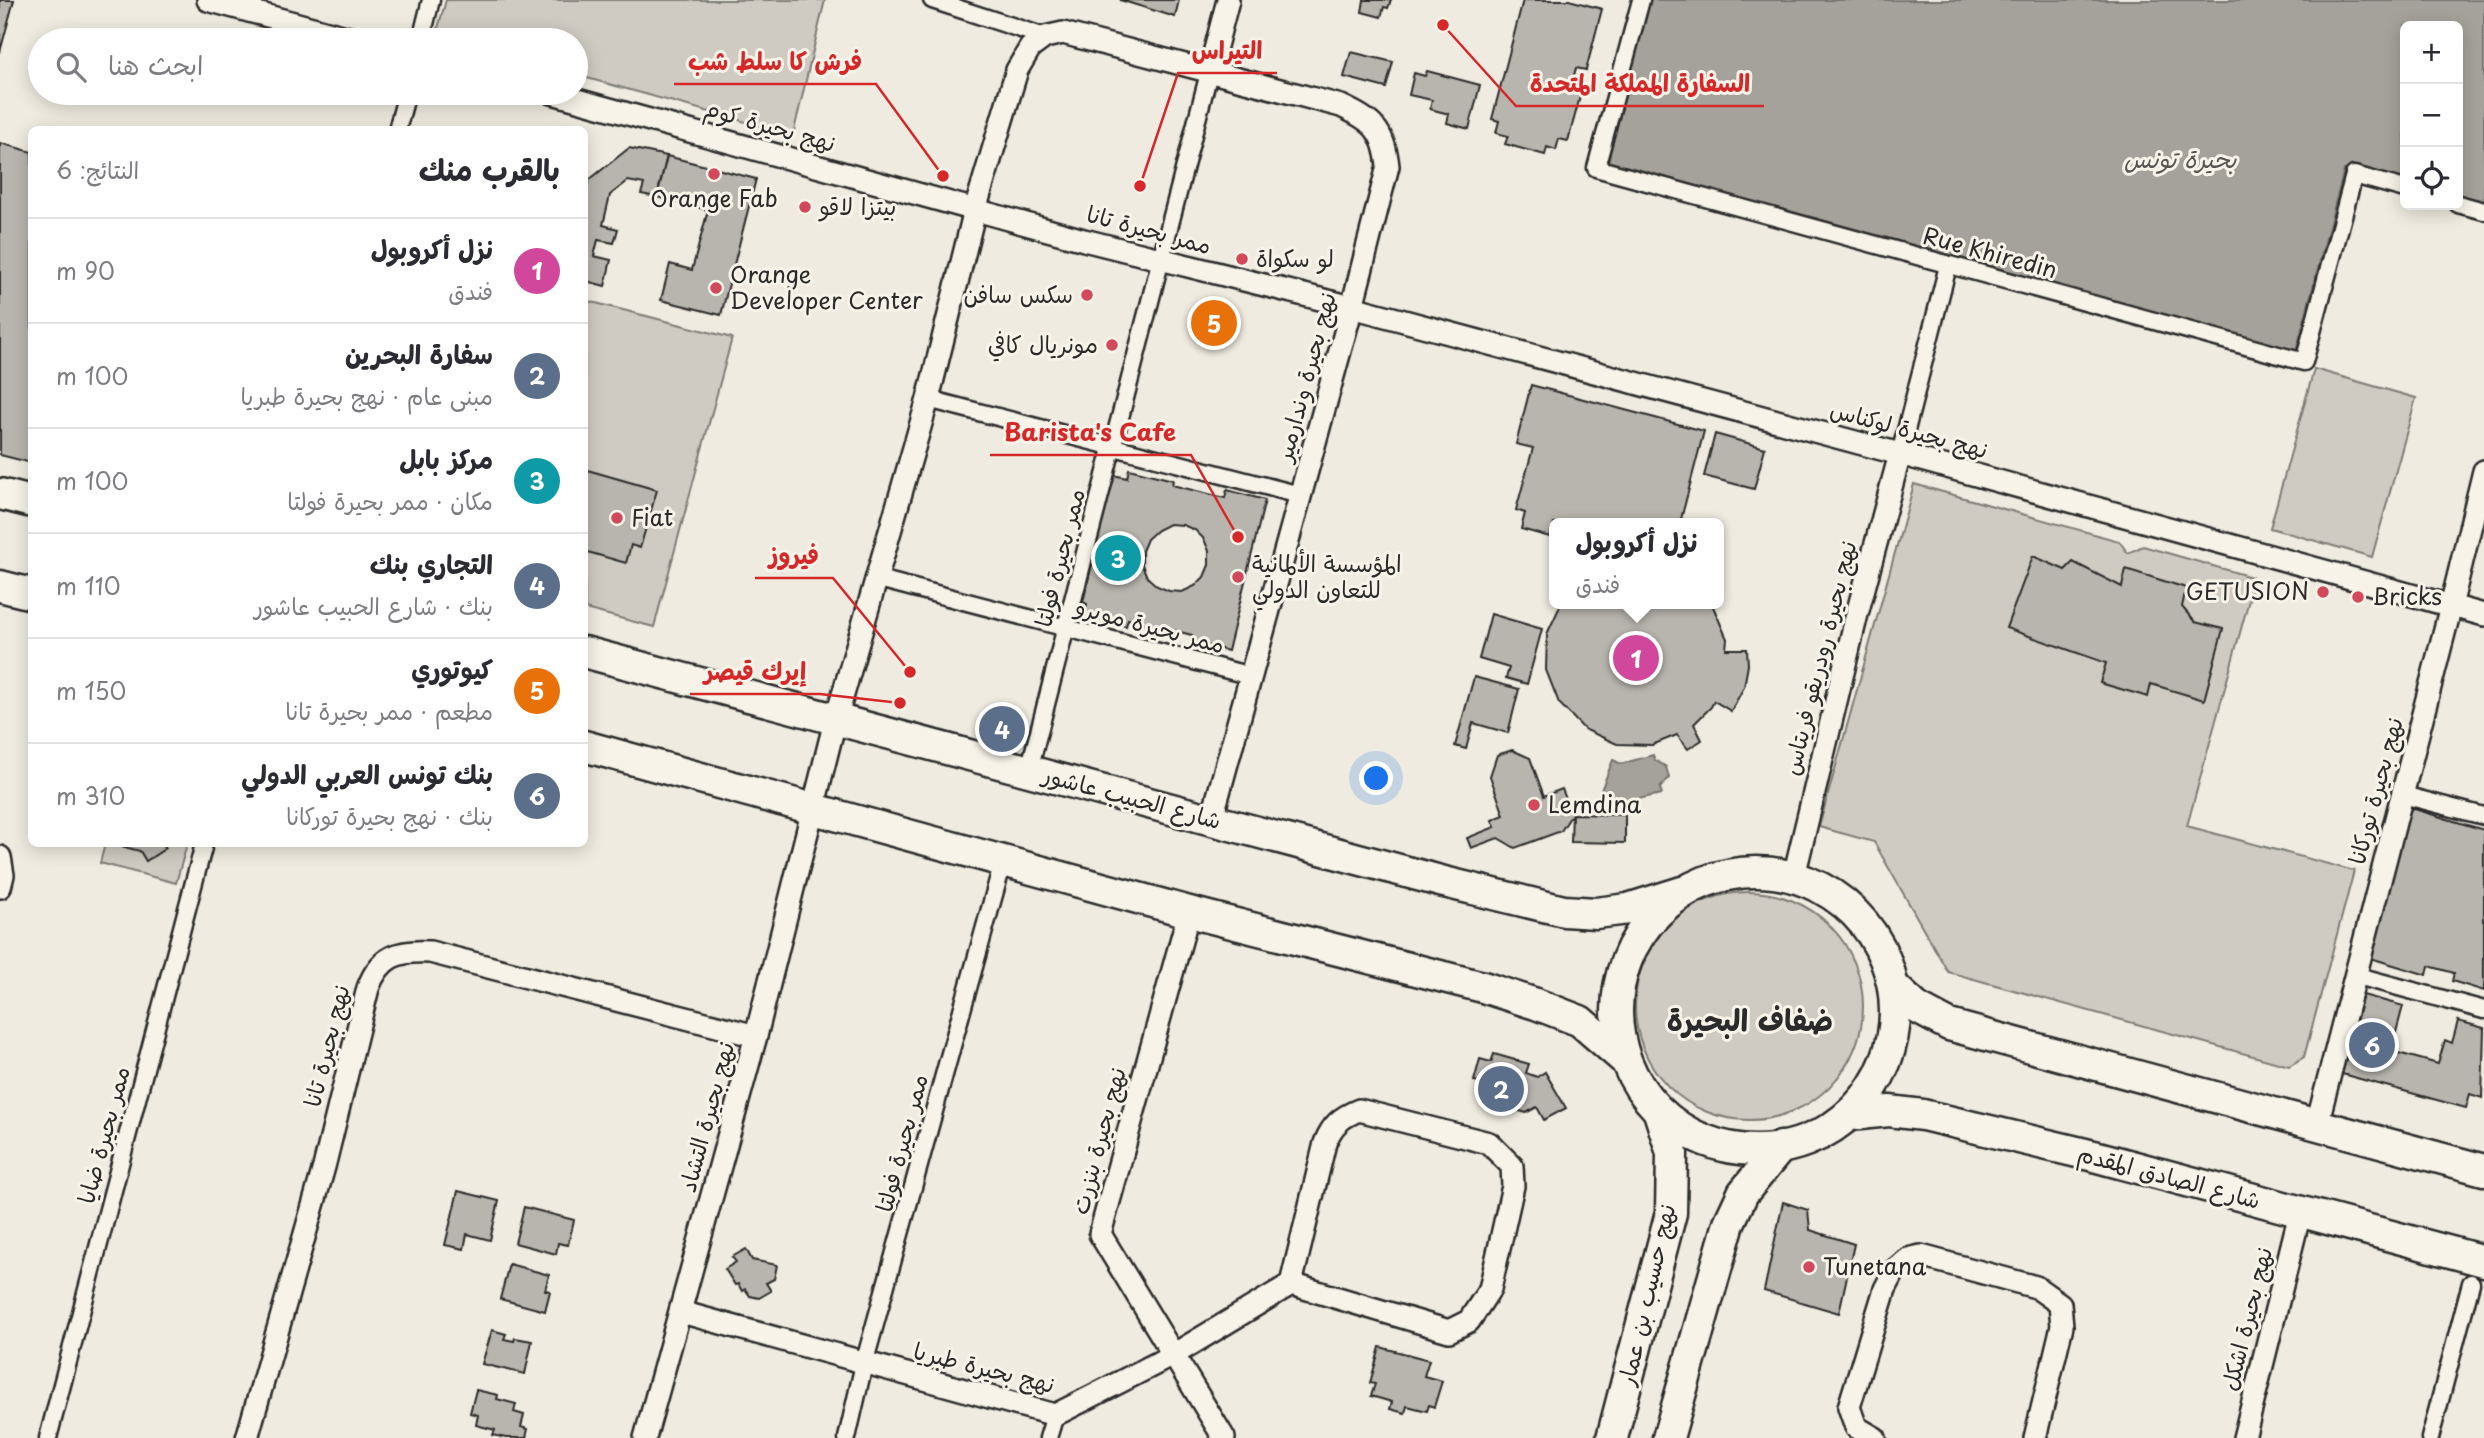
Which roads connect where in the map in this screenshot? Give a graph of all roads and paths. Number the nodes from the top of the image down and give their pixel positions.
1 (208, 0) edge
2 (431, 0) edge
3 (932, 0) edge
4 (1228, 0) edge
5 (1641, 0) edge
6 (312, 28) edge
7 (424, 28) edge
8 (1045, 37) junction
9 (1209, 73) junction
10 (588, 103) edge
11 (404, 105) edge
12 (398, 126) edge
13 (2400, 188) edge
14 (2463, 205) edge
15 (975, 210) junction
16 (2484, 211) edge
17 (1162, 260) junction
18 (1948, 266) junction
19 (1352, 307) junction
20 (928, 398) junction
21 (1113, 446) junction
22 (1900, 454) junction
23 (2484, 471) edge
24 (0, 494) edge
25 (1300, 495) junction
26 (28, 501) edge
27 (875, 578) junction
28 (0, 586) edge
29 (28, 593) edge
30 (2451, 607) junction
31 (2484, 615) edge
32 (1066, 628) junction
33 (588, 653) edge
34 (1251, 676) junction
35 (836, 720) junction
36 (588, 747) edge
37 (1029, 770) junction
38 (2403, 795) junction
39 (813, 807) junction
40 (2484, 817) edge
41 (1212, 818) junction
42 (203, 847) edge
43 (0, 857) edge
44 (1003, 862) junction
45 (1794, 876) junction
46 (0, 887) edge
47 (1682, 892) junction
48 (1189, 912) junction
49 (2354, 975) junction
50 (1895, 988) junction
51 (2484, 1010) edge
52 (756, 1036) junction
53 (1625, 1060) junction
54 (1659, 1111) junction
55 (1850, 1115) junction
56 (2317, 1124) junction
57 (1782, 1147) junction
58 (2484, 1170) edge
59 (2300, 1213) junction
60 (2478, 1272) edge
61 (1292, 1284) junction
62 (681, 1312) junction
63 (1173, 1356) junction
64 (864, 1364) junction
65 (1055, 1415) junction
66 (48, 1438) edge
67 (247, 1438) edge
68 (645, 1438) edge
69 (847, 1438) edge
70 (1048, 1438) edge
71 (1224, 1438) edge
72 (1612, 1438) edge
73 (1668, 1438) edge
74 (1875, 1438) edge
75 (2035, 1438) edge
76 (2244, 1438) edge
77 (2430, 1438) edge

1 - 6 street
2 - 7 street
3 - 8 street
4 - 9 street
5 - 18 street, Rue Khiredin
8 - 9 street, نهج بحيرة وندارمير
8 - 15 street
9 - 17 street, ممر بحيرة فولتا
9 - 19 street, نهج بحيرة وندارمير
10 - 15 street, نهج بحيرة كوم
11 - 12 street
13 - 18 street, Rue Khiredin
14 - 16 street
15 - 17 street, ممر بحيرة تانا
15 - 20 street
17 - 19 street, ممر بحيرة تانا
17 - 21 street, ممر بحيرة فولتا
18 - 22 street
19 - 22 street, نهج بحيرة لوكناس
19 - 25 street, نهج بحيرة وندارمير
20 - 21 street
20 - 27 street
21 - 25 street
21 - 32 street, ممر بحيرة فولتا
22 - 30 street, نهج بحيرة لوكناس
22 - 45 street, نهج بحيرة رودريقو فريتاس
23 - 30 street, نهج بحيرة توركانا
24 - 26 main road
25 - 34 street, نهج بحيرة وندارمير
27 - 32 street, ممر بحيرة مويرو
27 - 35 street
28 - 29 main road
30 - 31 street, نهج بحيرة لوكناس
30 - 38 street, نهج بحيرة توركانا
32 - 34 street, ممر بحيرة مويرو
32 - 37 street, ممر بحيرة فولتا
33 - 35 main road, شارع الحبيب عاشور
34 - 41 street, نهج بحيرة وندارمير
35 - 37 main road, شارع الحبيب عاشور
35 - 39 street, نهج بحيرة التشاد
36 - 39 main road
37 - 41 main road, شارع الحبيب عاشور
38 - 40 street
38 - 49 street, نهج بحيرة توركانا
39 - 44 main road
39 - 52 street, نهج بحيرة التشاد
41 - 47 main road, شارع الحبيب عاشور
42 - 66 street, ممر بحيرة ضايا
43 - 46 street
44 - 48 main road
44 - 64 street, ممر بحيرة فولتا
45 - 47 main road, شارع الحبيب عاشور
45 - 50 main road
47 - 53 main road
48 - 53 main road
48 - 63 street, نهج بحيرة بنزرت
49 - 51 street
49 - 56 street, نهج بحيرة توركانا
50 - 55 main road
50 - 56 main road
52 - 62 street, نهج بحيرة التشاد
52 - 67 street, نهج بحيرة تانا
53 - 54 main road
54 - 57 main road
54 - 72 main road, نهج حسيب بن عمار
55 - 57 main road
55 - 59 main road, شارع الصادق المقدم
56 - 58 main road
57 - 73 main road
59 - 60 main road, شارع الصادق المقدم
59 - 76 street, نهج بحيرة اشكل
60 - 77 street
61 - 61 street
61 - 63 street, نهج بحيرة طبريا
62 - 64 street, نهج بحيرة طبريا
62 - 68 street, نهج بحيرة التشاد
63 - 65 street, نهج بحيرة طبريا
63 - 71 street, نهج بحيرة بنزرت
64 - 65 street, نهج بحيرة طبريا
64 - 69 street, ممر بحيرة فولتا
65 - 70 street
74 - 75 street

